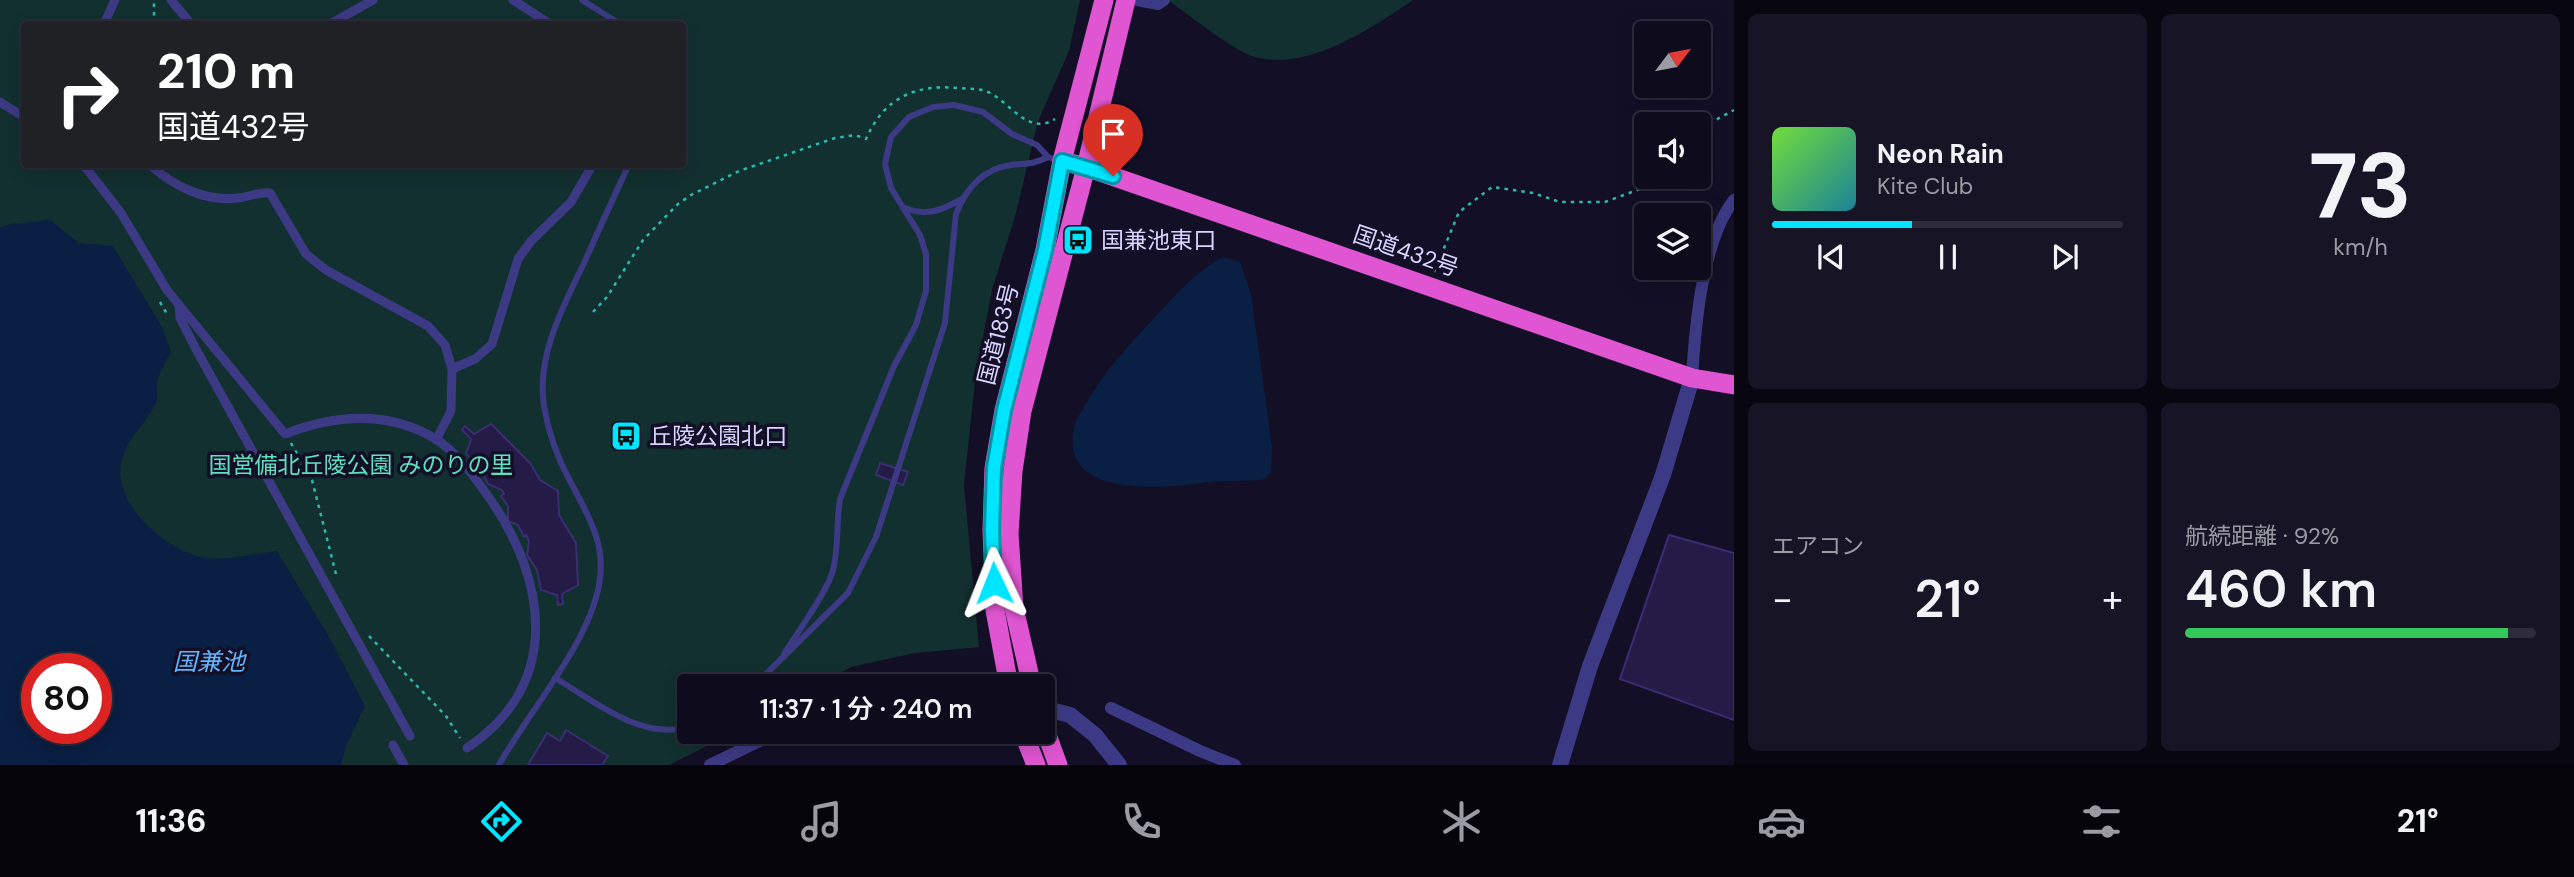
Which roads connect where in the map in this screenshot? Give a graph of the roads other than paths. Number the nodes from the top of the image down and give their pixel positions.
1 (115, 0) edge
2 (171, 0) edge
3 (373, 0) edge
4 (513, 0) edge
5 (582, 0) edge
6 (1104, 0) edge
7 (1164, 0) edge
8 (1136, 1) edge
9 (105, 21) edge
10 (188, 21) edge
11 (335, 21) edge
12 (545, 21) edge
13 (615, 21) edge
14 (0, 102) edge
15 (21, 115) edge
16 (1055, 159) junction
17 (1086, 167) junction
18 (86, 168) edge
19 (154, 168) edge
20 (591, 168) edge
21 (627, 168) edge
22 (962, 199) junction
23 (1734, 200) edge
24 (903, 207) junction
25 (180, 305) junction
26 (452, 369) junction
27 (1692, 378) junction
28 (1734, 385) edge
29 (436, 440) junction
30 (784, 654) junction
31 (765, 674) edge
32 (1007, 674) edge
33 (1029, 674) edge
34 (555, 678) junction
35 (1111, 708) dead end
36 (1055, 711) edge
37 (677, 728) edge
38 (410, 736) dead end
39 (754, 744) edge
40 (1028, 744) edge
41 (1050, 744) edge
42 (393, 745) dead end
43 (467, 748) road end
44 (404, 765) edge
45 (499, 765) edge
46 (712, 765) edge
47 (1036, 765) edge
48 (1058, 765) edge
49 (1119, 765) edge
50 (1235, 765) edge
51 (1560, 765) edge

1 - 9 street
2 - 10 street
3 - 11 street
4 - 12 street
5 - 13 lane
6 - 16 highway, 国道183号
7 - 8 street
8 - 17 highway, 国道183号
14 - 15 street
16 - 17 highway, 国道432号
16 - 22 lane
16 - 24 lane
16 - 32 highway, 国道183号
17 - 27 highway, 国道432号
17 - 33 highway, 国道183号
18 - 25 street
19 - 26 street
20 - 26 street
21 - 34 lane
22 - 24 lane
22 - 30 lane
23 - 27 street
24 - 30 lane
25 - 29 street
25 - 38 street
26 - 29 street
27 - 28 highway, 国道432号
27 - 51 street
29 - 43 street
30 - 31 lane
34 - 37 lane
34 - 45 lane
35 - 50 street
36 - 49 street
39 - 46 street
40 - 47 highway
41 - 48 highway
42 - 44 street

